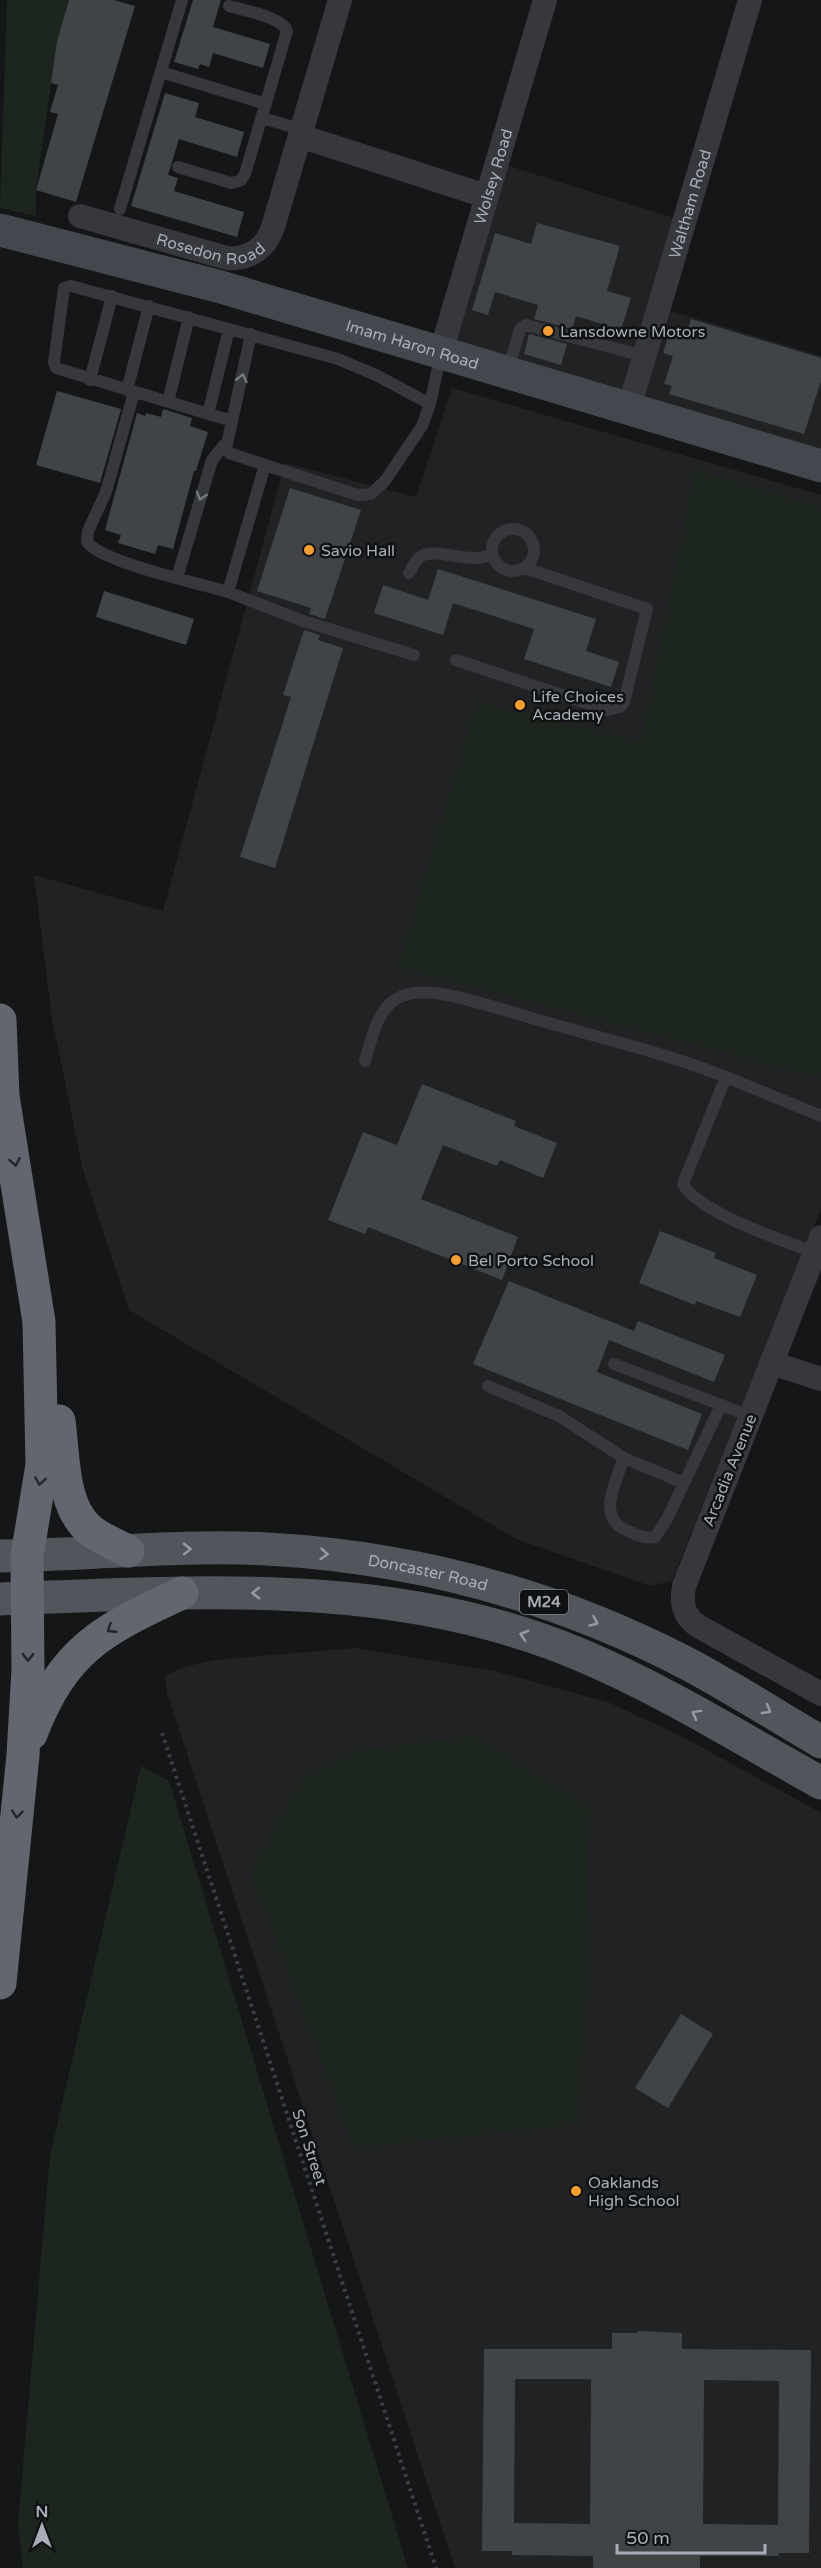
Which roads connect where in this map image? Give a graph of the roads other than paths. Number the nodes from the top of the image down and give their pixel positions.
1 (182, 0) edge
2 (340, 0) edge
3 (545, 0) edge
4 (750, 0) edge
5 (229, 6) dead end
6 (161, 72) junction
7 (266, 104) junction
8 (262, 118) junction
9 (300, 136) junction
10 (178, 167) dead end
11 (486, 196) junction
12 (120, 208) dead end
13 (80, 216) dead end
14 (0, 230) edge
15 (112, 296) junction
16 (149, 306) junction
17 (189, 317) junction
18 (229, 329) junction
19 (251, 334) junction
20 (441, 352) junction
21 (644, 356) junction
22 (508, 372) junction
23 (90, 380) junction
24 (131, 391) junction
25 (168, 402) junction
26 (430, 404) junction
27 (629, 408) junction
28 (207, 414) junction
29 (232, 421) junction
30 (225, 444) junction
31 (819, 459) edge
32 (265, 465) junction
33 (492, 554) junction
34 (525, 568) junction
35 (409, 573) dead end
36 (177, 578) junction
37 (228, 591) junction
38 (414, 655) dead end
39 (456, 660) dead end
40 (0, 1020) edge
41 (365, 1061) dead end
42 (726, 1077) junction
43 (821, 1116) edge
44 (818, 1245) edge
45 (39, 1322) junction
46 (772, 1363) junction
47 (614, 1364) dead end
48 (821, 1379) edge
49 (488, 1386) dead end
50 (721, 1405) junction
51 (750, 1416) junction
52 (624, 1458) junction
53 (684, 1483) junction
54 (128, 1551) junction
55 (14, 1556) edge
56 (182, 1593) junction
57 (14, 1599) edge
58 (821, 1694) edge
59 (821, 1742) edge
60 (22, 1755) junction
61 (821, 1783) edge
62 (0, 1983) edge

1 - 6 lane
2 - 9 street, Rosedon Road
3 - 11 street, Wolsey Road
4 - 21 street, Waltham Road
5 - 7 lane
6 - 7 lane
6 - 12 lane
7 - 8 lane
8 - 9 lane
8 - 10 lane
9 - 11 street
9 - 13 street, Rosedon Road
11 - 20 street, Wolsey Road
14 - 20 street, Imam Haron Road
15 - 16 lane
15 - 23 lane
15 - 23 lane
16 - 17 lane
16 - 24 lane
17 - 18 lane
17 - 25 lane
18 - 19 lane
18 - 28 lane
19 - 26 lane
29 -> 19 lane
20 - 22 street, Imam Haron Road
20 - 26 lane
21 - 22 lane
21 - 27 street, Waltham Road
22 - 27 street, Imam Haron Road
23 - 24 lane
24 - 25 lane
24 - 36 lane
25 - 28 lane
26 - 32 lane
27 - 31 street, Imam Haron Road
28 - 29 lane
29 - 30 lane
30 - 32 lane
30 -> 36 lane
32 - 37 lane
33 - 34 lane
33 - 34 lane
33 - 35 lane
34 - 39 lane
36 - 37 lane
37 - 38 lane
40 -> 45 highway
41 - 42 lane
42 - 43 lane
42 - 44 lane
44 - 46 street, Arcadia Avenue
45 - 54 highway
45 -> 55 highway
46 - 48 street
46 - 51 street, Arcadia Avenue
47 - 50 lane
49 - 52 lane
50 - 51 lane
50 - 53 lane
51 - 58 street, Arcadia Avenue
52 - 53 lane
52 - 53 lane
54 - 55 main road, Doncaster Road / M24
54 -> 59 main road, Doncaster Road / M24
55 - 57 highway
56 - 57 main road, M24
56 -> 60 highway
61 -> 56 main road, M24
57 -> 60 highway
60 -> 62 highway

